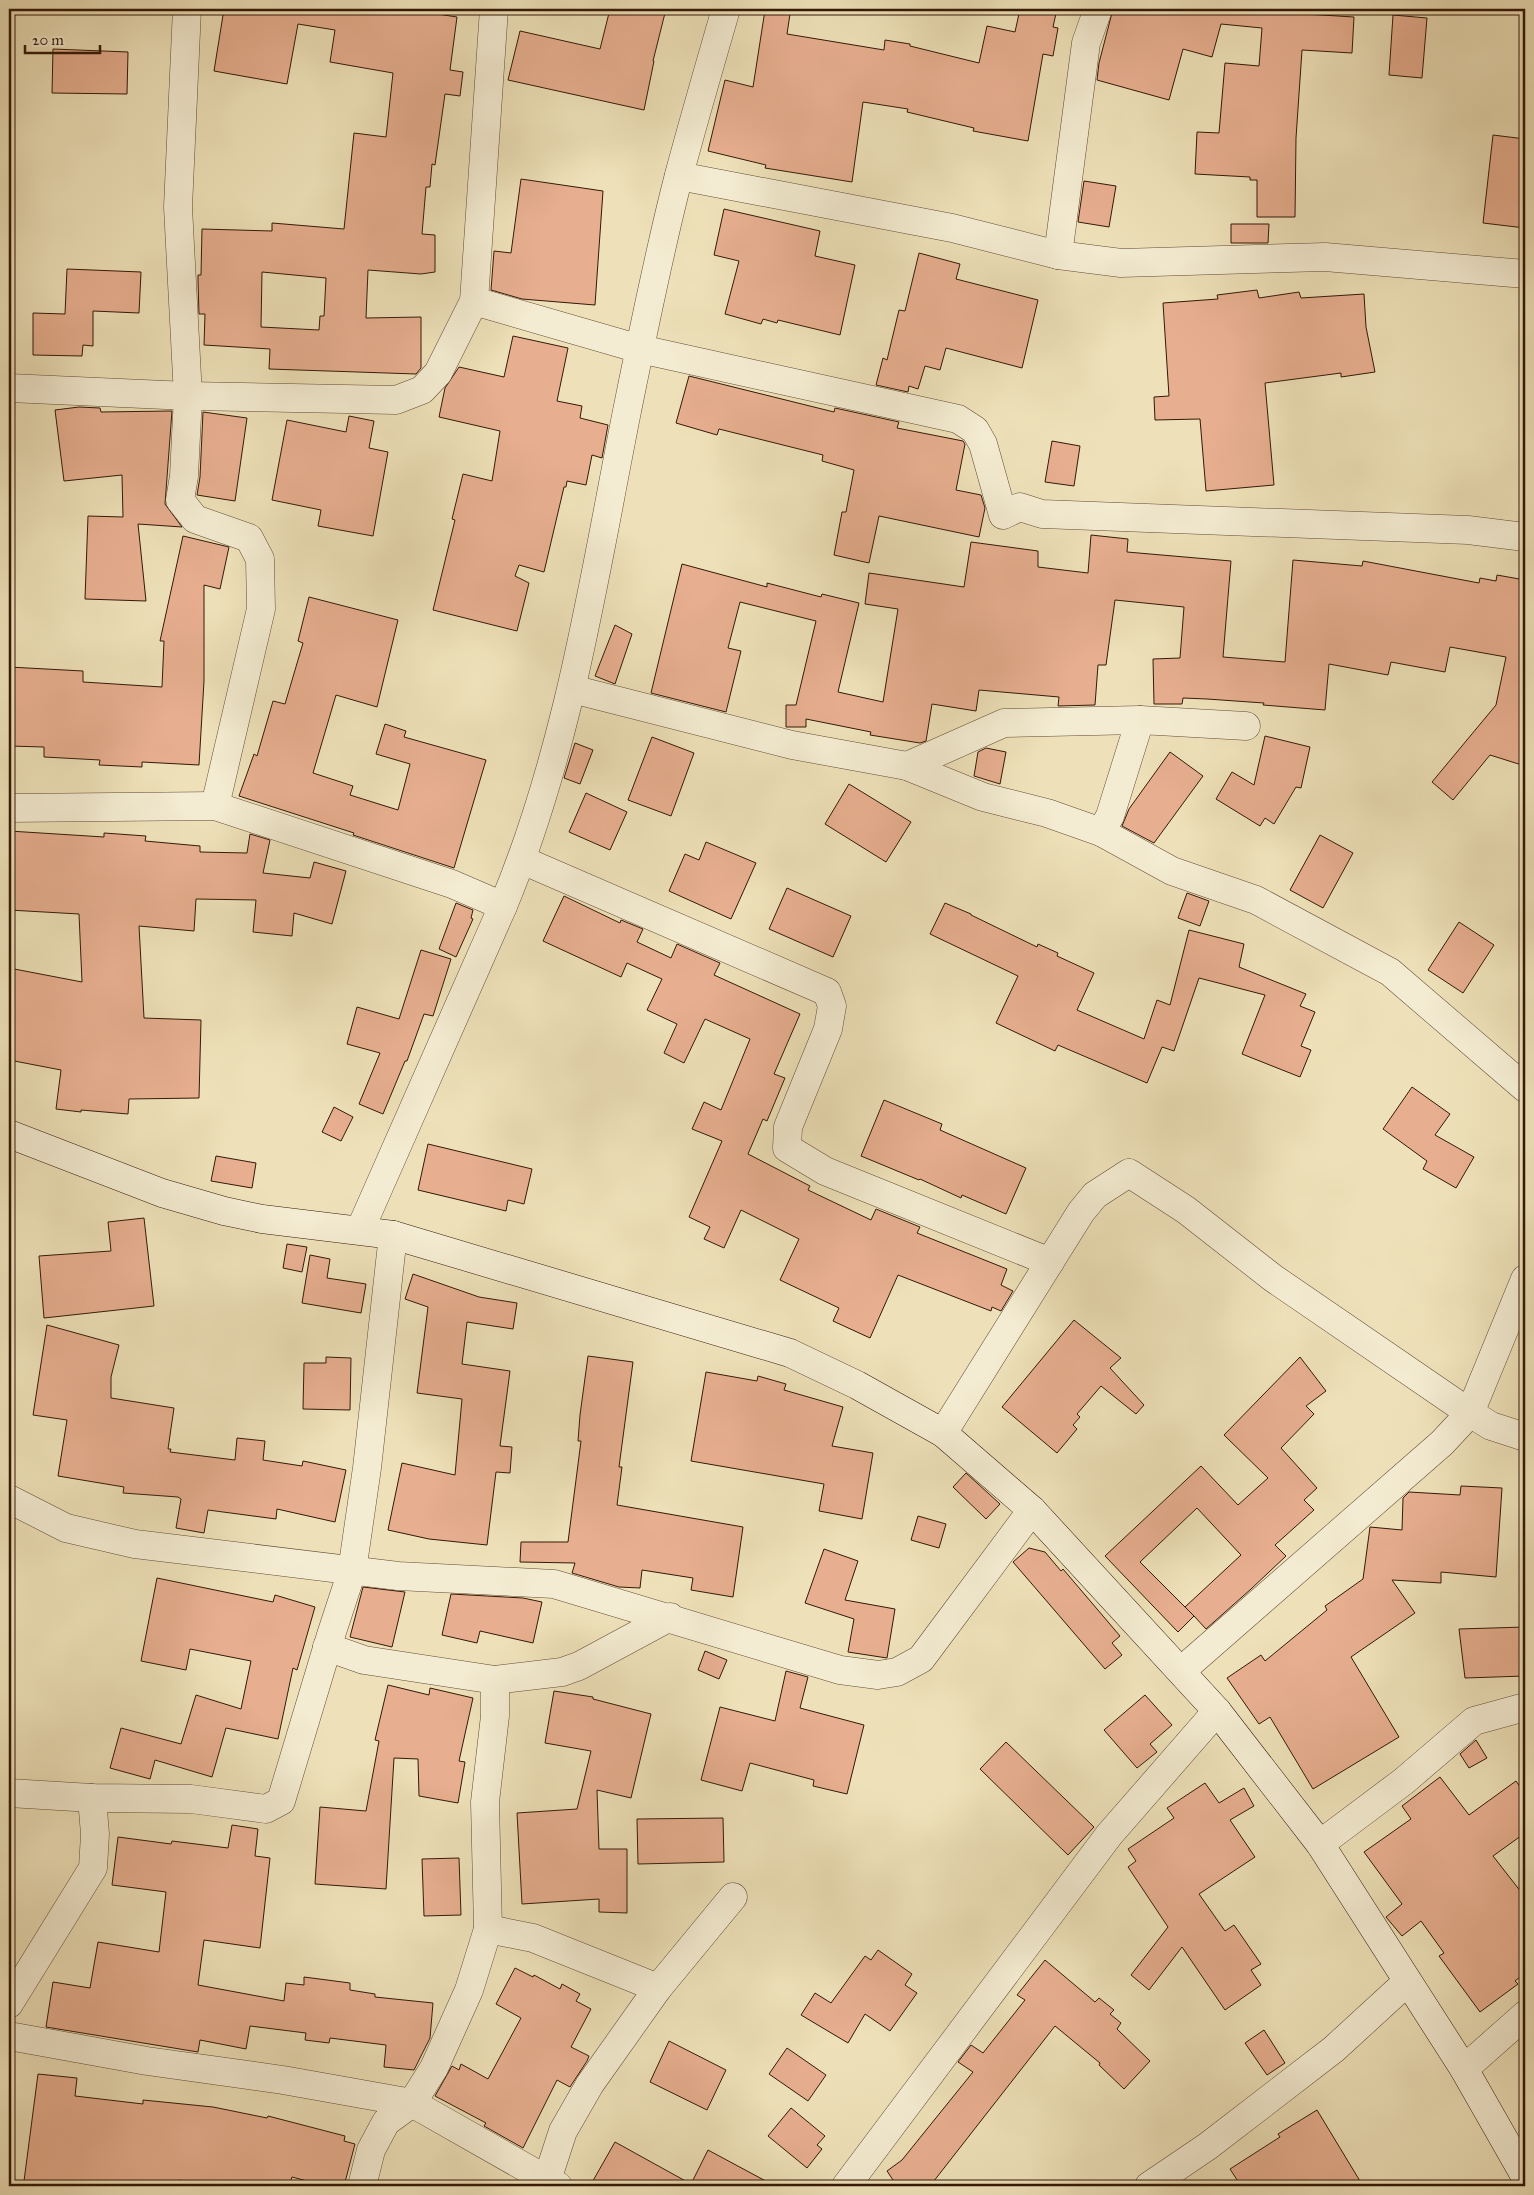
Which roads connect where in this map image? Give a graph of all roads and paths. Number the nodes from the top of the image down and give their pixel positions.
1 (187, 9) edge
2 (494, 9) edge
3 (726, 9) edge
4 (1098, 9) edge
5 (679, 176) junction
6 (1058, 255) junction
7 (1525, 274) edge
8 (474, 301) junction
9 (640, 349) junction
10 (9, 388) edge
11 (188, 396) junction
12 (1525, 537) edge
13 (572, 689) junction
14 (1140, 720) junction
15 (1246, 726) dead end
16 (907, 766) junction
17 (215, 806) junction
18 (9, 808) edge
19 (1101, 832) junction
20 (522, 860) junction
21 (503, 906) junction
22 (1525, 1088) edge
23 (9, 1134) edge
24 (360, 1230) junction
25 (393, 1235) junction
26 (1050, 1262) junction
27 (1525, 1279) edge
28 (1470, 1413) junction
29 (943, 1433) junction
30 (1525, 1436) edge
31 (9, 1499) edge
32 (1032, 1510) junction
33 (352, 1571) junction
34 (670, 1617) junction
35 (327, 1647) junction
36 (1181, 1671) junction
37 (495, 1680) junction
38 (1525, 1707) edge
39 (1217, 1711) junction
40 (9, 1793) edge
41 (92, 1798) junction
42 (1320, 1844) junction
43 (733, 1897) dead end
44 (488, 1929) junction
45 (1407, 1982) junction
46 (658, 1988) junction
47 (9, 2004) edge
48 (1525, 2015) edge
49 (9, 2036) edge
50 (1464, 2069) junction
51 (412, 2103) junction
52 (1525, 2176) edge
53 (552, 2183) edge
54 (362, 2186) edge
55 (846, 2186) edge
56 (1149, 2186) edge

1 - 11 street
2 - 8 street
3 - 5 street
4 - 6 street
5 - 6 street
5 - 9 street
6 - 7 street
8 - 9 street
8 - 11 street
9 - 12 street
9 - 13 street
10 - 11 street
11 - 17 street
13 - 16 street
13 - 20 street
14 - 15 street
14 - 16 street
14 - 19 street
16 - 19 street
17 - 18 street
17 - 21 street
19 - 22 street
20 - 21 street
20 - 26 street
21 - 24 street
23 - 24 street
24 - 25 street
25 - 29 street
25 - 33 street
26 - 28 street
26 - 29 street
27 - 28 street
28 - 30 street
28 - 36 street
29 - 32 street
31 - 33 street
32 - 34 street
32 - 36 street
33 - 34 street
33 - 35 street
34 - 37 street
35 - 37 street
35 - 41 street
36 - 39 street
37 - 44 street
38 - 42 street
39 - 42 street
39 - 55 street
40 - 41 street
41 - 47 street
42 - 45 street
43 - 46 street
44 - 46 street
44 - 51 street
45 - 50 street
45 - 56 street
46 - 53 street
48 - 50 street
49 - 51 street
50 - 52 street
51 - 53 street
51 - 54 street

